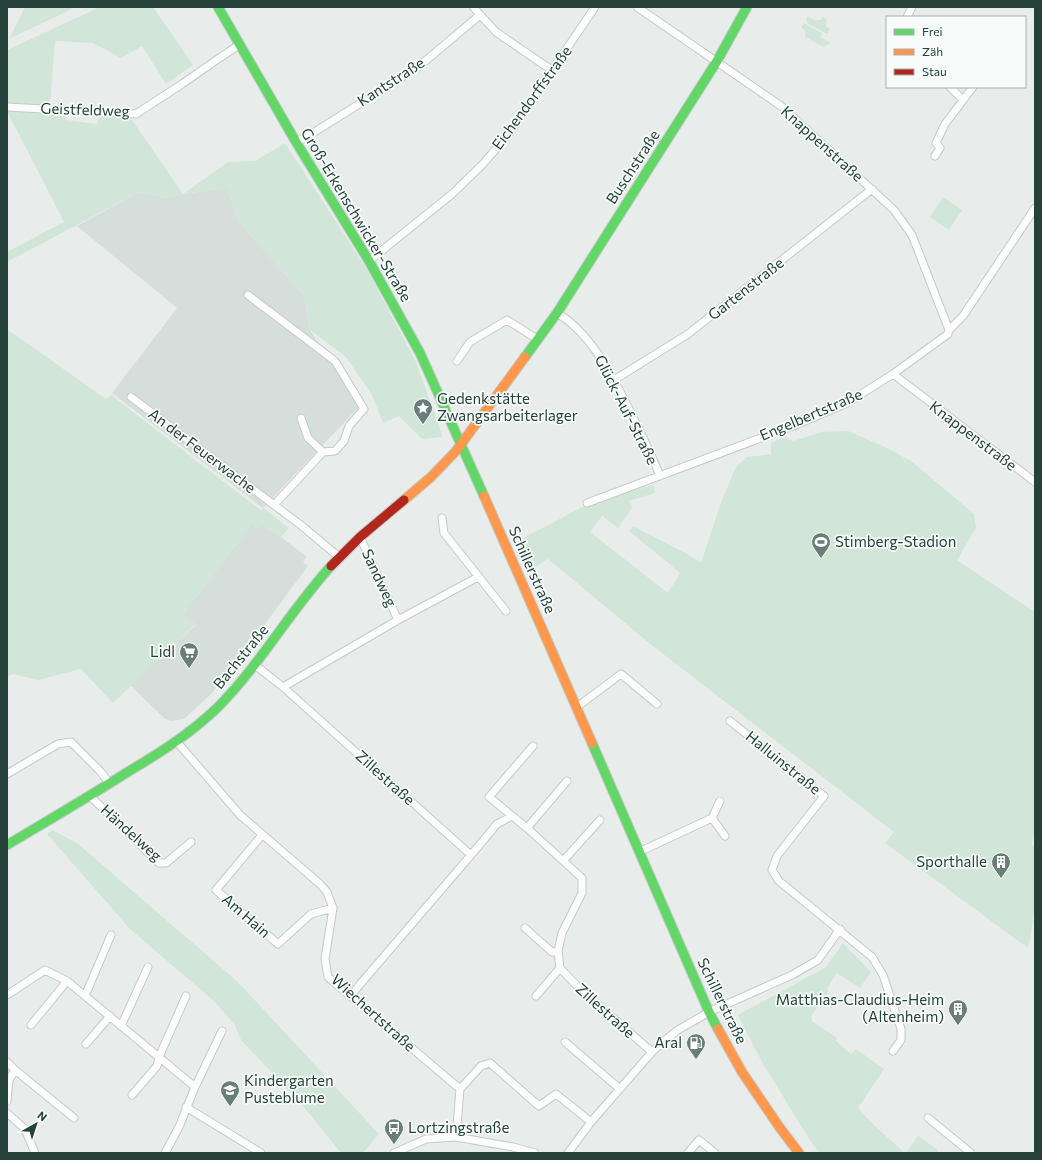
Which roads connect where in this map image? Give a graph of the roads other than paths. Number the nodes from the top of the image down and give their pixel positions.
1 (218, 7) edge
2 (472, 7) edge
3 (596, 7) edge
4 (638, 7) edge
5 (746, 7) edge
6 (912, 7) edge
7 (480, 15) junction
8 (908, 16) edge
9 (239, 45) junction
10 (717, 61) junction
11 (553, 71) junction
12 (951, 88) edge
13 (972, 88) edge
14 (963, 100) junction
15 (7, 107) edge
16 (296, 142) junction
17 (935, 156) dead end
18 (872, 189) junction
19 (1035, 208) edge
20 (369, 260) junction
21 (248, 295) dead end
22 (557, 313) junction
23 (949, 330) junction
24 (537, 339) junction
25 (457, 361) dead end
26 (893, 374) junction
27 (614, 380) junction
28 (131, 397) dead end
29 (301, 418) dead end
30 (461, 444) junction
31 (323, 452) junction
32 (660, 476) junction
33 (1035, 482) edge
34 (587, 504) dead end
35 (274, 505) junction
36 (442, 518) dead end
37 (360, 537) junction
38 (339, 557) junction
39 (478, 577) junction
40 (506, 611) dead end
41 (398, 620) junction
42 (255, 665) junction
43 (283, 687) junction
44 (657, 704) dead end
45 (577, 707) junction
46 (730, 720) dead end
47 (177, 742) junction
48 (533, 746) dead end
49 (7, 774) edge
50 (567, 781) dead end
51 (110, 784) junction
52 (90, 796) junction
53 (720, 802) dead end
54 (512, 816) junction
55 (712, 818) junction
56 (600, 820) dead end
57 (527, 828) junction
58 (262, 835) junction
59 (725, 836) dead end
60 (191, 842) dead end
61 (7, 845) edge
62 (639, 852) junction
63 (472, 855) junction
64 (563, 861) junction
65 (333, 908) junction
66 (525, 928) dead end
67 (840, 929) junction
68 (111, 935) dead end
69 (558, 951) junction
70 (148, 967) dead end
71 (560, 968) junction
72 (67, 981) junction
73 (7, 995) edge
74 (86, 996) junction
75 (186, 996) dead end
76 (350, 996) junction
77 (536, 996) dead end
78 (709, 1012) junction
79 (110, 1016) junction
80 (31, 1025) dead end
81 (121, 1026) junction
82 (222, 1031) dead end
83 (565, 1042) dead end
84 (86, 1044) dead end
85 (893, 1051) dead end
86 (652, 1052) junction
87 (159, 1057) junction
88 (7, 1062) edge
89 (16, 1070) junction
90 (195, 1087) junction
91 (460, 1089) junction
92 (620, 1089) junction
93 (132, 1095) dead end
94 (7, 1101) edge
95 (186, 1107) junction
96 (7, 1113) edge
97 (74, 1118) dead end
98 (928, 1118) dead end
99 (591, 1122) junction
100 (456, 1137) junction
101 (35, 1153) edge
102 (165, 1153) edge
103 (261, 1153) edge
104 (394, 1153) edge
105 (535, 1153) edge
106 (568, 1153) edge
107 (688, 1153) edge
108 (715, 1153) edge
109 (799, 1153) edge
110 (970, 1153) edge

1 - 9 main road, Groß-Erkenschwicker-Straße
2 - 7 street
3 - 11 street, Eichendorffstraße
4 - 10 street, Knappenstraße
5 - 10 main road, Buschstraße
6 - 8 street
7 - 11 street
7 - 16 street, Kantstraße
9 - 15 street, Geistfeldweg
9 - 16 main road, Groß-Erkenschwicker-Straße
10 - 18 street, Knappenstraße
10 - 22 main road, Buschstraße
11 - 20 street, Eichendorffstraße
12 - 14 street
13 - 14 street
14 - 17 street
16 - 20 main road, Groß-Erkenschwicker-Straße
18 - 23 street, Knappenstraße
18 - 27 street, Gartenstraße
19 - 23 street, Engelbertstraße
20 - 30 main road, Groß-Erkenschwicker-Straße
21 - 31 street
22 - 24 main road, Buschstraße
22 - 27 street, Glück-Auf-Straße
23 - 26 street, Engelbertstraße
24 - 25 street
24 - 30 main road, Buschstraße
26 - 32 street, Engelbertstraße
26 - 33 street, Knappenstraße
27 - 32 street, Glück-Auf-Straße
28 - 35 street, An der Feuerwache
29 - 31 street
30 - 37 main road, Bachstraße
30 - 45 main road, Schillerstraße
31 - 35 street
32 - 34 street, Engelbertstraße
35 - 38 street, An der Feuerwache
36 - 39 street
37 - 38 main road, Bachstraße
37 - 41 street, Sandweg
38 - 42 main road, Bachstraße
39 - 40 street
39 - 41 street
41 - 43 street
42 - 43 street, Zillestraße
42 - 47 main road, Bachstraße
43 - 63 street, Zillestraße
44 - 45 street
45 - 62 main road, Schillerstraße
46 - 67 street, Halluinstraße
47 - 51 main road, Bachstraße
47 - 58 street
48 - 54 street
49 - 51 street
50 - 57 street
51 - 52 main road, Bachstraße
52 - 60 street, Händelweg
52 - 61 main road, Bachstraße
53 - 55 street
54 - 57 street
54 - 63 street
55 - 59 street
55 - 62 street
56 - 64 street
57 - 64 street
58 - 65 street
58 - 65 street, Am Hain
62 - 78 main road, Schillerstraße
63 - 76 street
64 - 69 street
65 - 76 street, Wiechertstraße
66 - 69 street
67 - 78 street
67 - 85 street, Halluinstraße
68 - 74 street
69 - 71 street
70 - 81 street
71 - 77 street
71 - 86 street, Zillestraße
72 - 73 street
72 - 74 street
72 - 80 street
74 - 79 street
75 - 87 street
76 - 91 street, Wiechertstraße
78 - 86 street
78 - 109 main road, Schillerstraße
79 - 81 street
79 - 84 street
81 - 87 street
82 - 90 street
83 - 92 street
86 - 92 street
87 - 90 street
87 - 93 street
88 - 89 street
89 - 94 street
89 - 97 street
90 - 95 street
91 - 99 street
91 - 100 street
92 - 99 street
95 - 102 street
95 - 103 street
96 - 101 street
98 - 110 street
99 - 106 street
100 - 104 street
100 - 105 street
107 - 108 street

